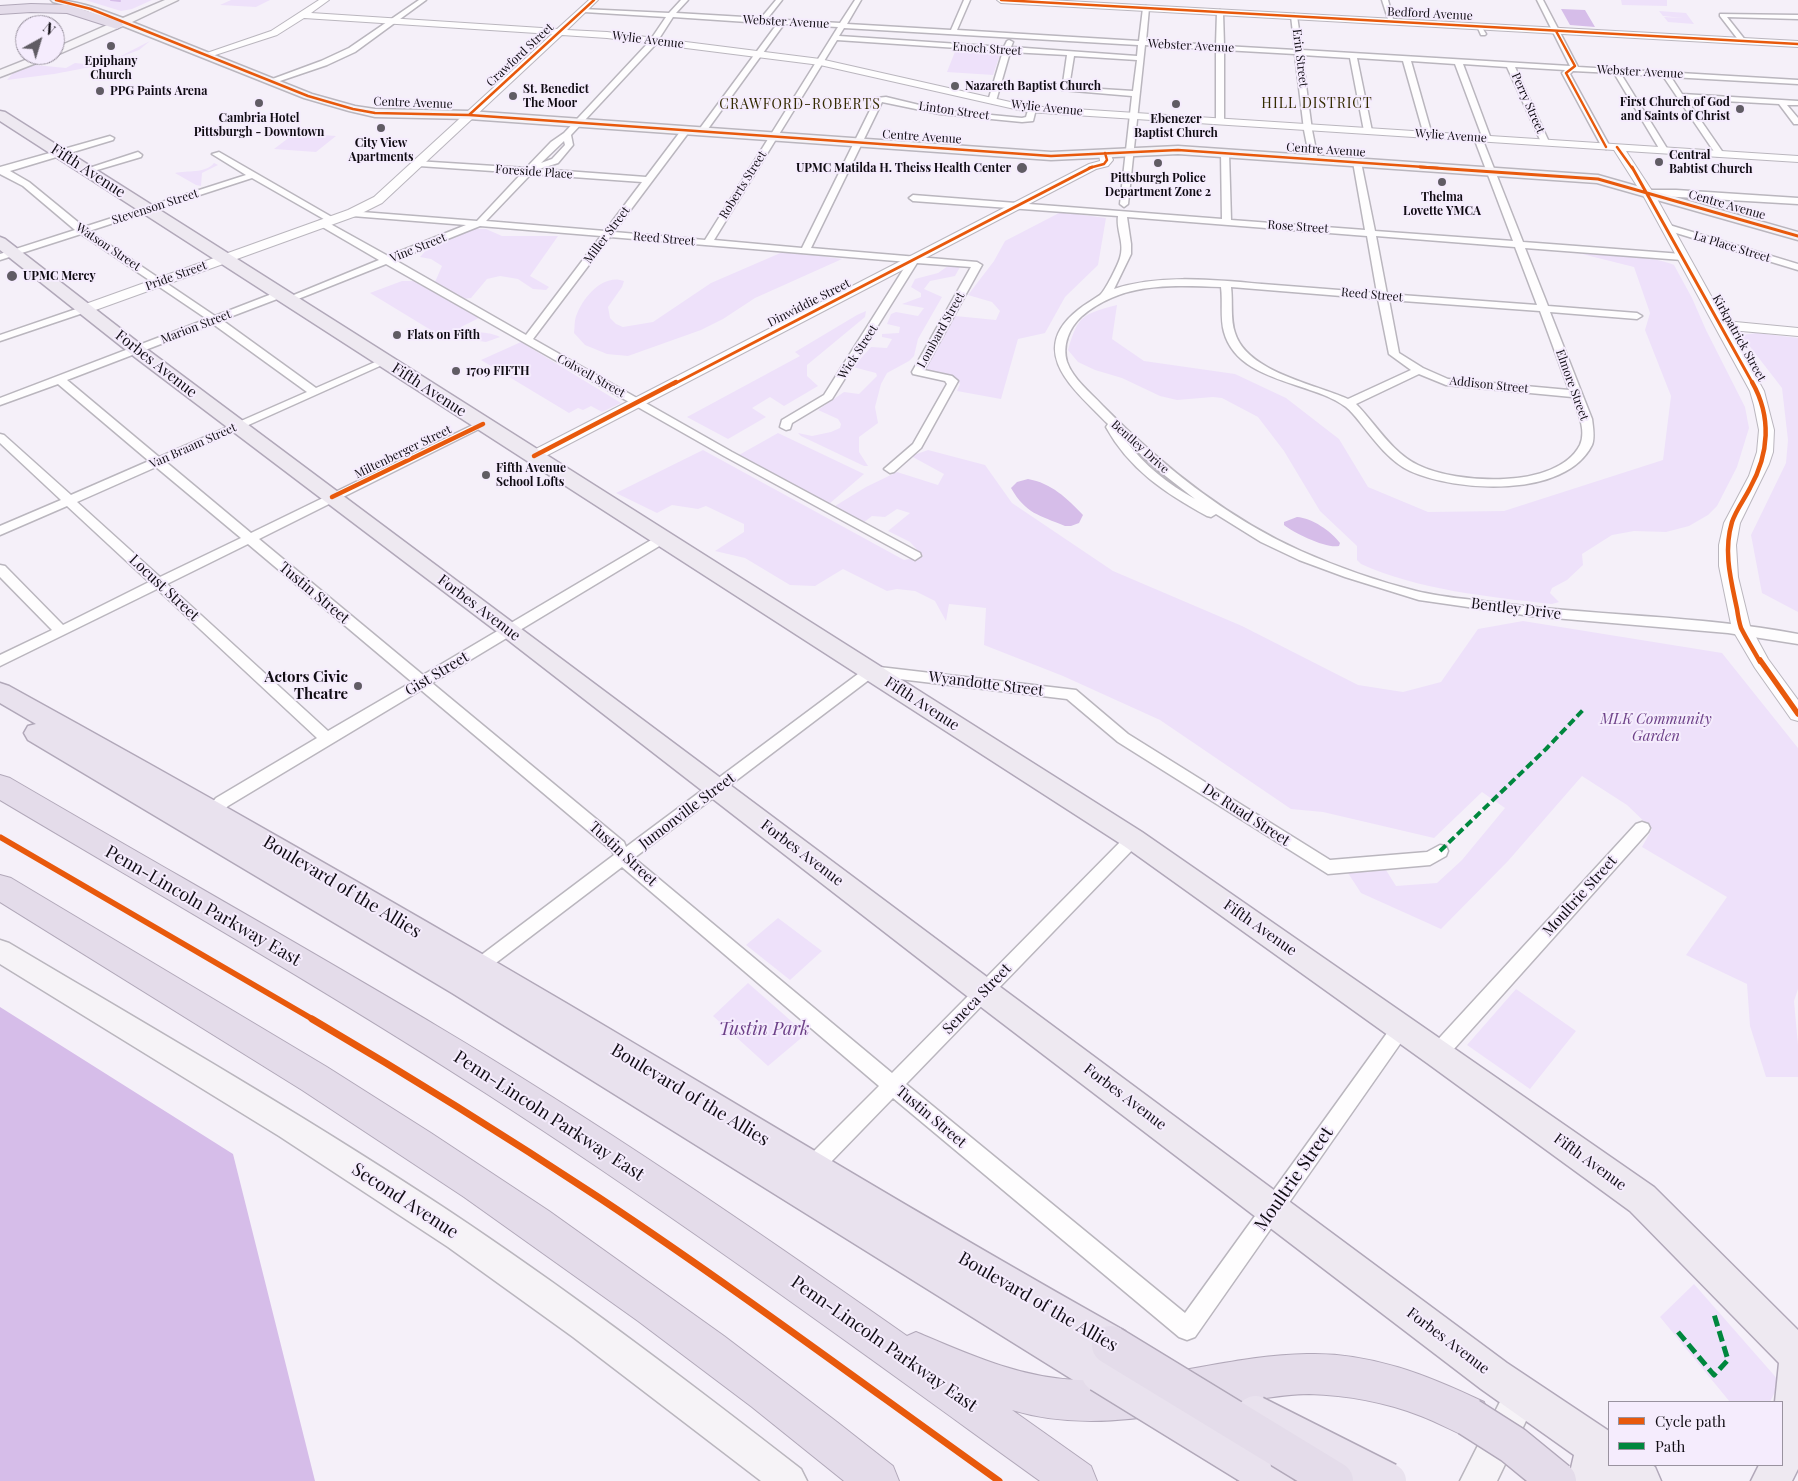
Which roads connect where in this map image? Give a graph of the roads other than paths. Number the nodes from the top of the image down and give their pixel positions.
1 (19, 0) edge
2 (35, 0) edge
3 (56, 0) edge
4 (77, 0) edge
5 (158, 0) edge
6 (172, 0) edge
7 (325, 0) edge
8 (423, 0) edge
9 (594, 0) edge
10 (686, 0) edge
11 (779, 0) edge
12 (858, 0) edge
13 (967, 0) edge
14 (1001, 0) edge
15 (1385, 0) edge
16 (1540, 0) edge
17 (1, 2) edge
18 (1119, 3) edge
19 (1146, 8) junction
20 (0, 10) edge
21 (584, 10) junction
22 (1220, 12) junction
23 (301, 15) junction
24 (671, 15) junction
25 (1294, 16) junction
26 (1798, 18) edge
27 (120, 20) junction
28 (763, 20) junction
29 (393, 22) junction
30 (782, 22) junction
31 (1392, 22) junction
32 (842, 25) junction
33 (1556, 31) junction
34 (560, 32) junction
35 (953, 32) junction
36 (1011, 35) junction
37 (834, 38) junction
38 (654, 40) junction
39 (65, 41) edge
40 (1742, 41) junction
41 (1142, 43) junction
42 (1798, 44) edge
43 (65, 47) edge
44 (1220, 48) junction
45 (1007, 50) junction
46 (1299, 52) junction
47 (211, 54) junction
48 (758, 54) junction
49 (1070, 54) junction
50 (1353, 55) junction
51 (1140, 58) junction
52 (1406, 58) junction
53 (1458, 61) junction
54 (15, 62) edge
55 (820, 62) junction
56 (1510, 64) junction
57 (23, 65) edge
58 (0, 68) edge
59 (1572, 68) junction
60 (1616, 71) junction
61 (0, 74) edge
62 (1665, 74) junction
63 (275, 79) junction
64 (1798, 82) edge
65 (1136, 94) junction
66 (1681, 96) junction
67 (992, 101) junction
68 (1781, 102) junction
69 (1798, 103) edge
70 (1032, 109) junction
71 (0, 115) edge
72 (1134, 115) junction
73 (469, 116) junction
74 (1220, 121) junction
75 (579, 122) junction
76 (1797, 122) edge
77 (1308, 127) junction
78 (686, 130) junction
79 (702, 131) junction
80 (1368, 131) junction
81 (1428, 135) junction
82 (774, 136) junction
83 (110, 138) dead end
84 (1482, 138) junction
85 (569, 139) junction
86 (858, 142) junction
87 (1545, 142) junction
88 (1611, 147) junction
89 (1664, 150) junction
90 (1129, 152) junction
91 (61, 153) junction
92 (216, 154) dead end
93 (1225, 154) junction
94 (1720, 154) junction
95 (138, 155) dead end
96 (1098, 158) junction
97 (1798, 159) edge
98 (1314, 160) junction
99 (538, 161) junction
100 (419, 162) junction
101 (1356, 162) junction
102 (552, 163) junction
103 (0, 170) edge
104 (87, 170) junction
105 (530, 171) junction
106 (1491, 172) junction
107 (253, 175) junction
108 (649, 180) junction
109 (1647, 193) junction
110 (913, 198) dead end
111 (1798, 201) edge
112 (1124, 204) dead end
113 (1019, 206) junction
114 (148, 210) junction
115 (352, 212) junction
116 (1123, 215) junction
117 (327, 222) junction
118 (1227, 222) junction
119 (480, 224) junction
120 (1666, 227) junction
121 (83, 230) junction
122 (1371, 233) junction
123 (607, 234) junction
124 (1798, 236) edge
125 (0, 242) edge
126 (708, 242) junction
127 (1519, 244) junction
128 (805, 250) junction
129 (7, 255) edge
130 (1682, 257) junction
131 (224, 258) junction
132 (915, 259) junction
133 (386, 261) junction
134 (977, 265) joint
135 (1798, 266) edge
136 (160, 282) junction
137 (1226, 284) junction
138 (1107, 294) junction
139 (1384, 296) junction
140 (285, 297) junction
141 (85, 309) junction
142 (1544, 309) junction
143 (1637, 316) dead end
144 (214, 320) junction
145 (1720, 325) junction
146 (1798, 332) edge
147 (0, 338) edge
148 (527, 340) junction
149 (137, 349) junction
150 (386, 361) junction
151 (1418, 370) junction
152 (59, 379) junction
153 (315, 392) junction
154 (1576, 394) junction
155 (0, 402) edge
156 (638, 403) junction
157 (1348, 403) junction
158 (483, 424) junction
159 (238, 426) junction
160 (786, 427) dead end
161 (0, 437) edge
162 (534, 456) junction
163 (157, 461) junction
164 (890, 469) dead end
165 (332, 497) junction
166 (69, 501) junction
167 (0, 531) edge
168 (249, 538) junction
169 (662, 539) junction
170 (915, 556) dead end
171 (0, 569) edge
172 (158, 582) junction
173 (60, 630) junction
174 (1742, 630) junction
175 (509, 631) junction
176 (1798, 639) edge
177 (0, 661) edge
178 (871, 671) junction
179 (422, 683) junction
180 (0, 692) edge
181 (1072, 694) joint
182 (0, 712) edge
183 (1798, 714) edge
184 (327, 739) junction
185 (0, 786) edge
186 (716, 788) junction
187 (213, 811) junction
188 (1642, 828) dead end
189 (1133, 839) junction
190 (1440, 850) dead end
191 (624, 859) junction
192 (0, 887) edge
193 (0, 951) edge
194 (478, 967) junction
195 (984, 992) junction
196 (1401, 1028) junction
197 (1438, 1053) junction
198 (892, 1085) junction
199 (821, 1158) dead end
200 (1272, 1208) junction
201 (860, 1327) junction
202 (1187, 1329) joint
203 (1798, 1356) edge
204 (1106, 1360) junction
205 (1521, 1396) junction
206 (1796, 1414) edge
207 (1783, 1458) edge
208 (1603, 1462) edge
209 (1611, 1466) edge
210 (1265, 1477) edge
211 (789, 1481) edge
212 (878, 1481) edge
213 (1076, 1481) edge
214 (1334, 1481) edge
215 (1388, 1481) edge
216 (1478, 1481) edge
217 (1557, 1481) edge
218 (1641, 1481) edge

1 - 17 highway
2 - 17 highway
3 - 27 main road, Centre Avenue
4 - 27 main road, Centre Avenue
5 - 27 main road
6 - 27 main road
7 - 23 street
8 - 29 street
9 - 21 street, Crawford Street
10 - 24 street
11 - 28 street
12 - 32 street, Roberts Street
13 - 35 street
14 - 18 street, Bedford Avenue
15 - 31 street
16 - 33 street, Kirkpatrick Street
18 - 19 street, Bedford Avenue
19 - 22 street, Bedford Avenue
19 - 41 street
20 - 27 highway
21 - 24 street, Webster Avenue
21 - 34 street, Crawford Street
22 - 25 street, Bedford Avenue
22 - 44 street
23 - 29 street, Wylie Avenue
23 - 47 street
24 - 28 street, Webster Avenue
24 - 38 street
25 - 31 street, Bedford Avenue
25 - 46 street, Erin Street
26 - 40 street
27 - 39 main road
27 - 43 main road
27 - 47 main road, Centre Avenue
27 - 47 main road, Centre Avenue
28 - 30 street, Webster Avenue
29 - 34 street, Wylie Avenue
29 - 63 street
30 - 32 street, Webster Avenue
30 - 48 street
31 - 33 street, Bedford Avenue
32 - 35 street, Webster Avenue
32 - 37 street, Roberts Street
33 - 40 street, Bedford Avenue
33 - 59 street, Kirkpatrick Street
34 - 38 street, Wylie Avenue
34 - 73 street, Crawford Street
35 - 36 street, Webster Avenue
36 - 41 street, Webster Avenue
36 - 45 street
37 - 45 street, Enoch Street
37 - 55 street, Roberts Street
38 - 48 street, Wylie Avenue
38 - 75 street
40 - 42 street, Bedford Avenue
41 - 44 street, Webster Avenue
41 - 51 street
44 - 46 street, Webster Avenue
44 - 74 street
45 - 49 street, Enoch Street
45 - 67 street
46 - 50 street, Webster Avenue
46 - 77 street, Erin Street
47 - 63 main road, Centre Avenue
48 - 55 street, Wylie Avenue
48 - 79 street
49 - 51 street, Enoch Street
49 - 65 street
50 - 52 street, Webster Avenue
50 - 80 street
51 - 65 street
52 - 53 street, Webster Avenue
52 - 81 street
53 - 56 street, Webster Avenue
53 - 84 street, Elmore Street
54 - 58 main road
55 - 67 street, Wylie Avenue
55 - 82 street, Roberts Street
56 - 59 street, Webster Avenue
56 - 87 street, Perry Street
57 - 61 main road
59 - 60 street, Webster Avenue
59 - 88 street, Kirkpatrick Street
60 - 62 street, Webster Avenue
60 - 89 street
62 - 64 street, Webster Avenue
62 - 66 street
63 - 73 main road, Centre Avenue
65 - 72 street
66 - 68 street
66 - 94 street
67 - 70 street, Wylie Avenue
68 - 69 street
68 - 76 street
70 - 72 street, Wylie Avenue
70 - 86 street, Linton Street
71 - 91 main road, Fifth Avenue
72 - 74 street, Wylie Avenue
72 - 90 street
73 - 75 main road, Centre Avenue
73 - 100 street, Crawford Street
74 - 77 street, Wylie Avenue
75 - 78 main road, Centre Avenue
75 - 85 street
77 - 80 street, Wylie Avenue
77 - 98 street, Erin Street
78 - 79 main road, Centre Avenue
78 - 108 street, Miller Street
79 - 82 main road, Centre Avenue
80 - 81 street, Wylie Avenue
81 - 84 street, Wylie Avenue
82 - 86 main road, Centre Avenue
82 - 126 street, Roberts Street
83 - 91 street
84 - 87 street, Wylie Avenue
84 - 106 street, Elmore Street
85 - 99 street, Vine Street
85 - 102 street
86 - 96 main road, Centre Avenue
86 - 128 street
87 - 88 street, Wylie Avenue
88 - 89 street, Wylie Avenue
88 - 109 street, Kirkpatrick Street
89 - 94 street, Wylie Avenue
90 - 93 main road, Centre Avenue
90 - 96 main road, Centre Avenue
90 - 112 street
91 - 103 street
91 - 104 main road, Fifth Avenue
92 - 107 street, Colwell Street
93 - 98 main road, Centre Avenue
93 - 118 street
94 - 97 street, Wylie Avenue
95 - 104 street
96 - 113 street, Dinwiddie Street
98 - 101 main road, Centre Avenue
99 - 102 street
99 - 105 street, Vine Street
100 - 105 street, Foreside Place
100 - 115 street, Crawford Street
101 - 106 main road, Centre Avenue
101 - 122 street, Addison Street
102 - 105 street
103 - 121 street, Watson Street
104 - 114 main road, Fifth Avenue
105 - 108 street, Foreside Place
105 - 119 street, Vine Street
106 - 109 main road, Centre Avenue
106 - 127 street, Elmore Street
107 - 114 street, Stevenson Street
107 - 117 street, Colwell Street
108 - 123 street, Miller Street
109 - 111 street
109 - 120 street, Kirkpatrick Street
109 - 124 main road, Centre Avenue
110 - 113 street, Rose Street
113 - 116 street, Rose Street
113 - 132 street, Dinwiddie Street
114 - 121 street, Stevenson Street
114 - 131 main road, Fifth Avenue
115 - 117 street, Pride Street
115 - 119 street, Reed Street
116 - 118 street, Rose Street
116 - 138 street
117 - 131 street, Pride Street
117 - 133 street, Colwell Street
118 - 122 street, Rose Street
119 - 123 street, Reed Street
119 - 133 street, Vine Street
120 - 130 street, Kirkpatrick Street
120 - 135 street, La Place Street
121 - 129 street, Stevenson Street
121 - 136 street, Watson Street
122 - 127 street, Rose Street
122 - 139 street, Addison Street
123 - 126 street, Reed Street
123 - 148 street, Miller Street
125 - 129 main road, Forbes Avenue
126 - 128 street, Reed Street
127 - 130 street, Rose Street
127 - 142 street, Elmore Street
128 - 132 street, Reed Street
129 - 141 main road, Forbes Avenue
130 - 145 street, Kirkpatrick Street
131 - 136 street, Pride Street
131 - 140 main road, Fifth Avenue
132 - 134 street, Reed Street
132 - 156 street, Dinwiddie Street
132 - 160 street, Wick Street
133 - 140 street, Vine Street
133 - 148 street, Colwell Street
134 - 164 street, Lombard Street
136 - 141 street, Pride Street
136 - 144 street, Watson Street
137 - 138 street, Reed Street
137 - 139 street, Reed Street
137 - 157 street, Elmore Street
138 - 174 street, Bentley Drive
139 - 142 street, Reed Street
139 - 151 street, Addison Street
140 - 144 street, Marion Street
140 - 150 main road, Fifth Avenue
141 - 147 street, Pride Street
141 - 149 main road, Forbes Avenue
142 - 143 street, Reed Street
142 - 154 street, Elmore Street
144 - 149 street, Marion Street
144 - 153 street, Watson Street
145 - 146 street
145 - 174 street, Kirkpatrick Street
148 - 156 street, Colwell Street
149 - 152 street, Marion Street
149 - 159 main road, Forbes Avenue
150 - 153 street, Van Braam Street
150 - 158 main road, Fifth Avenue
151 - 154 street, Addison Street
151 - 157 street
152 - 155 street, Marion Street
152 - 163 street, Tustin Street
153 - 159 street, Van Braam Street
154 - 157 street, Elmore Street
156 - 162 street, Dinwiddie Street
156 - 170 street, Colwell Street
158 - 162 main road, Fifth Avenue
158 - 165 street, Miltenberger Street
159 - 163 street, Van Braam Street
159 - 165 main road, Forbes Avenue
161 - 166 street, Locust Street
162 - 169 main road, Fifth Avenue
163 - 166 street, Van Braam Street
163 - 168 street, Tustin Street
165 - 168 street, Miltenberger Street
165 - 175 main road, Forbes Avenue
166 - 167 street, Van Braam Street
166 - 172 street, Locust Street
168 - 172 street, Miltenberger Street
168 - 179 street, Tustin Street
169 - 175 street, Gist Street
169 - 178 main road, Fifth Avenue
171 - 173 street
172 - 173 street, Miltenberger Street
172 - 184 street, Locust Street
173 - 177 street, Miltenberger Street
174 - 176 street, Bentley Drive
174 - 183 street, Kirkpatrick Street
175 - 179 street, Gist Street
175 - 186 main road, Forbes Avenue
178 - 181 street, Wyandotte Street
178 - 186 street, Jumonville Street
178 - 189 main road, Fifth Avenue
179 - 184 street, Gist Street
179 - 191 street, Tustin Street
180 - 187 highway, Boulevard of the Allies
181 - 190 street, De Ruad Street
182 - 204 highway, Boulevard of the Allies
184 - 187 street, Gist Street
185 - 201 highway, Penn-Lincoln Parkway East
186 - 191 street, Jumonville Street
186 - 195 main road, Forbes Avenue
187 - 194 highway, Boulevard of the Allies
188 - 197 street, Moultrie Street
189 - 195 street, Seneca Street
189 - 196 main road, Fifth Avenue
191 - 194 street, Jumonville Street
191 - 198 street, Tustin Street
192 - 212 highway
193 - 211 main road, Second Avenue
194 - 204 highway, Boulevard of the Allies
195 - 198 street, Seneca Street
195 - 200 main road, Forbes Avenue
196 - 197 main road, Fifth Avenue
196 - 200 street, Moultrie Street
197 - 203 main road, Fifth Avenue
198 - 199 street, Seneca Street
198 - 202 street, Tustin Street
200 - 202 street, Moultrie Street
200 - 205 main road, Forbes Avenue
201 - 213 highway, Penn-Lincoln Parkway East
201 - 217 highway, bridge
203 - 206 main road
204 - 210 highway, Boulevard of the Allies, bridge
204 - 214 highway, bridge
204 - 215 highway, Boulevard of the Allies, bridge
205 - 208 main road, Forbes Avenue
205 - 216 main road
206 - 207 main road
209 - 218 main road, Forbes Avenue

